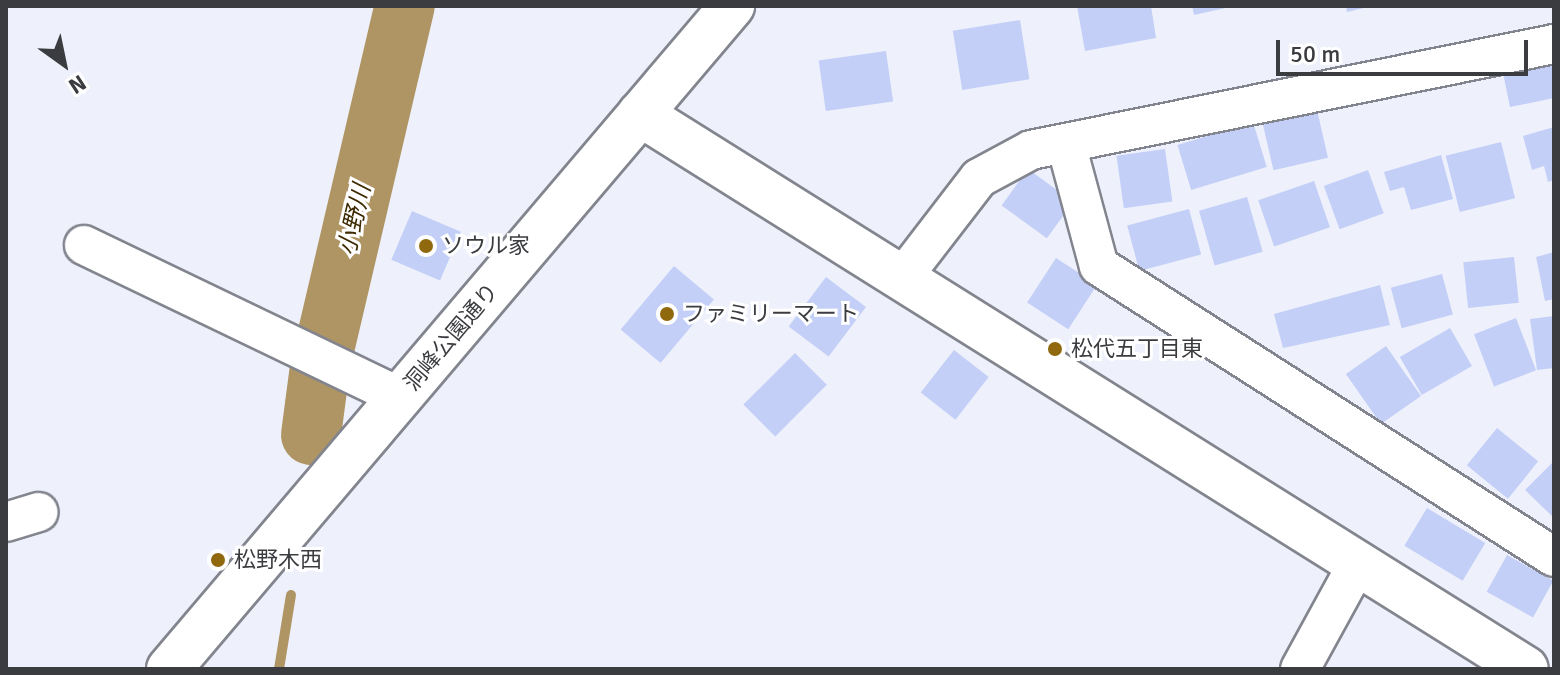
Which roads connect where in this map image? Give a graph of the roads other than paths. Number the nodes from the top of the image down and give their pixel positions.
1 (732, 6) edge
2 (1554, 44) edge
3 (640, 114) junction
4 (1066, 144) junction
5 (84, 245) dead end
6 (902, 278) junction
7 (400, 397) junction
8 (1554, 557) edge
9 (1358, 563) junction
10 (169, 669) edge
11 (1300, 669) edge
12 (1526, 669) edge

1 - 3 street, 洞峰公園通り
2 - 4 street
3 - 6 street
3 - 7 street, 洞峰公園通り
4 - 6 street
4 - 8 street
5 - 7 street
6 - 9 street
7 - 10 street, 洞峰公園通り
9 - 11 street
9 - 12 street

